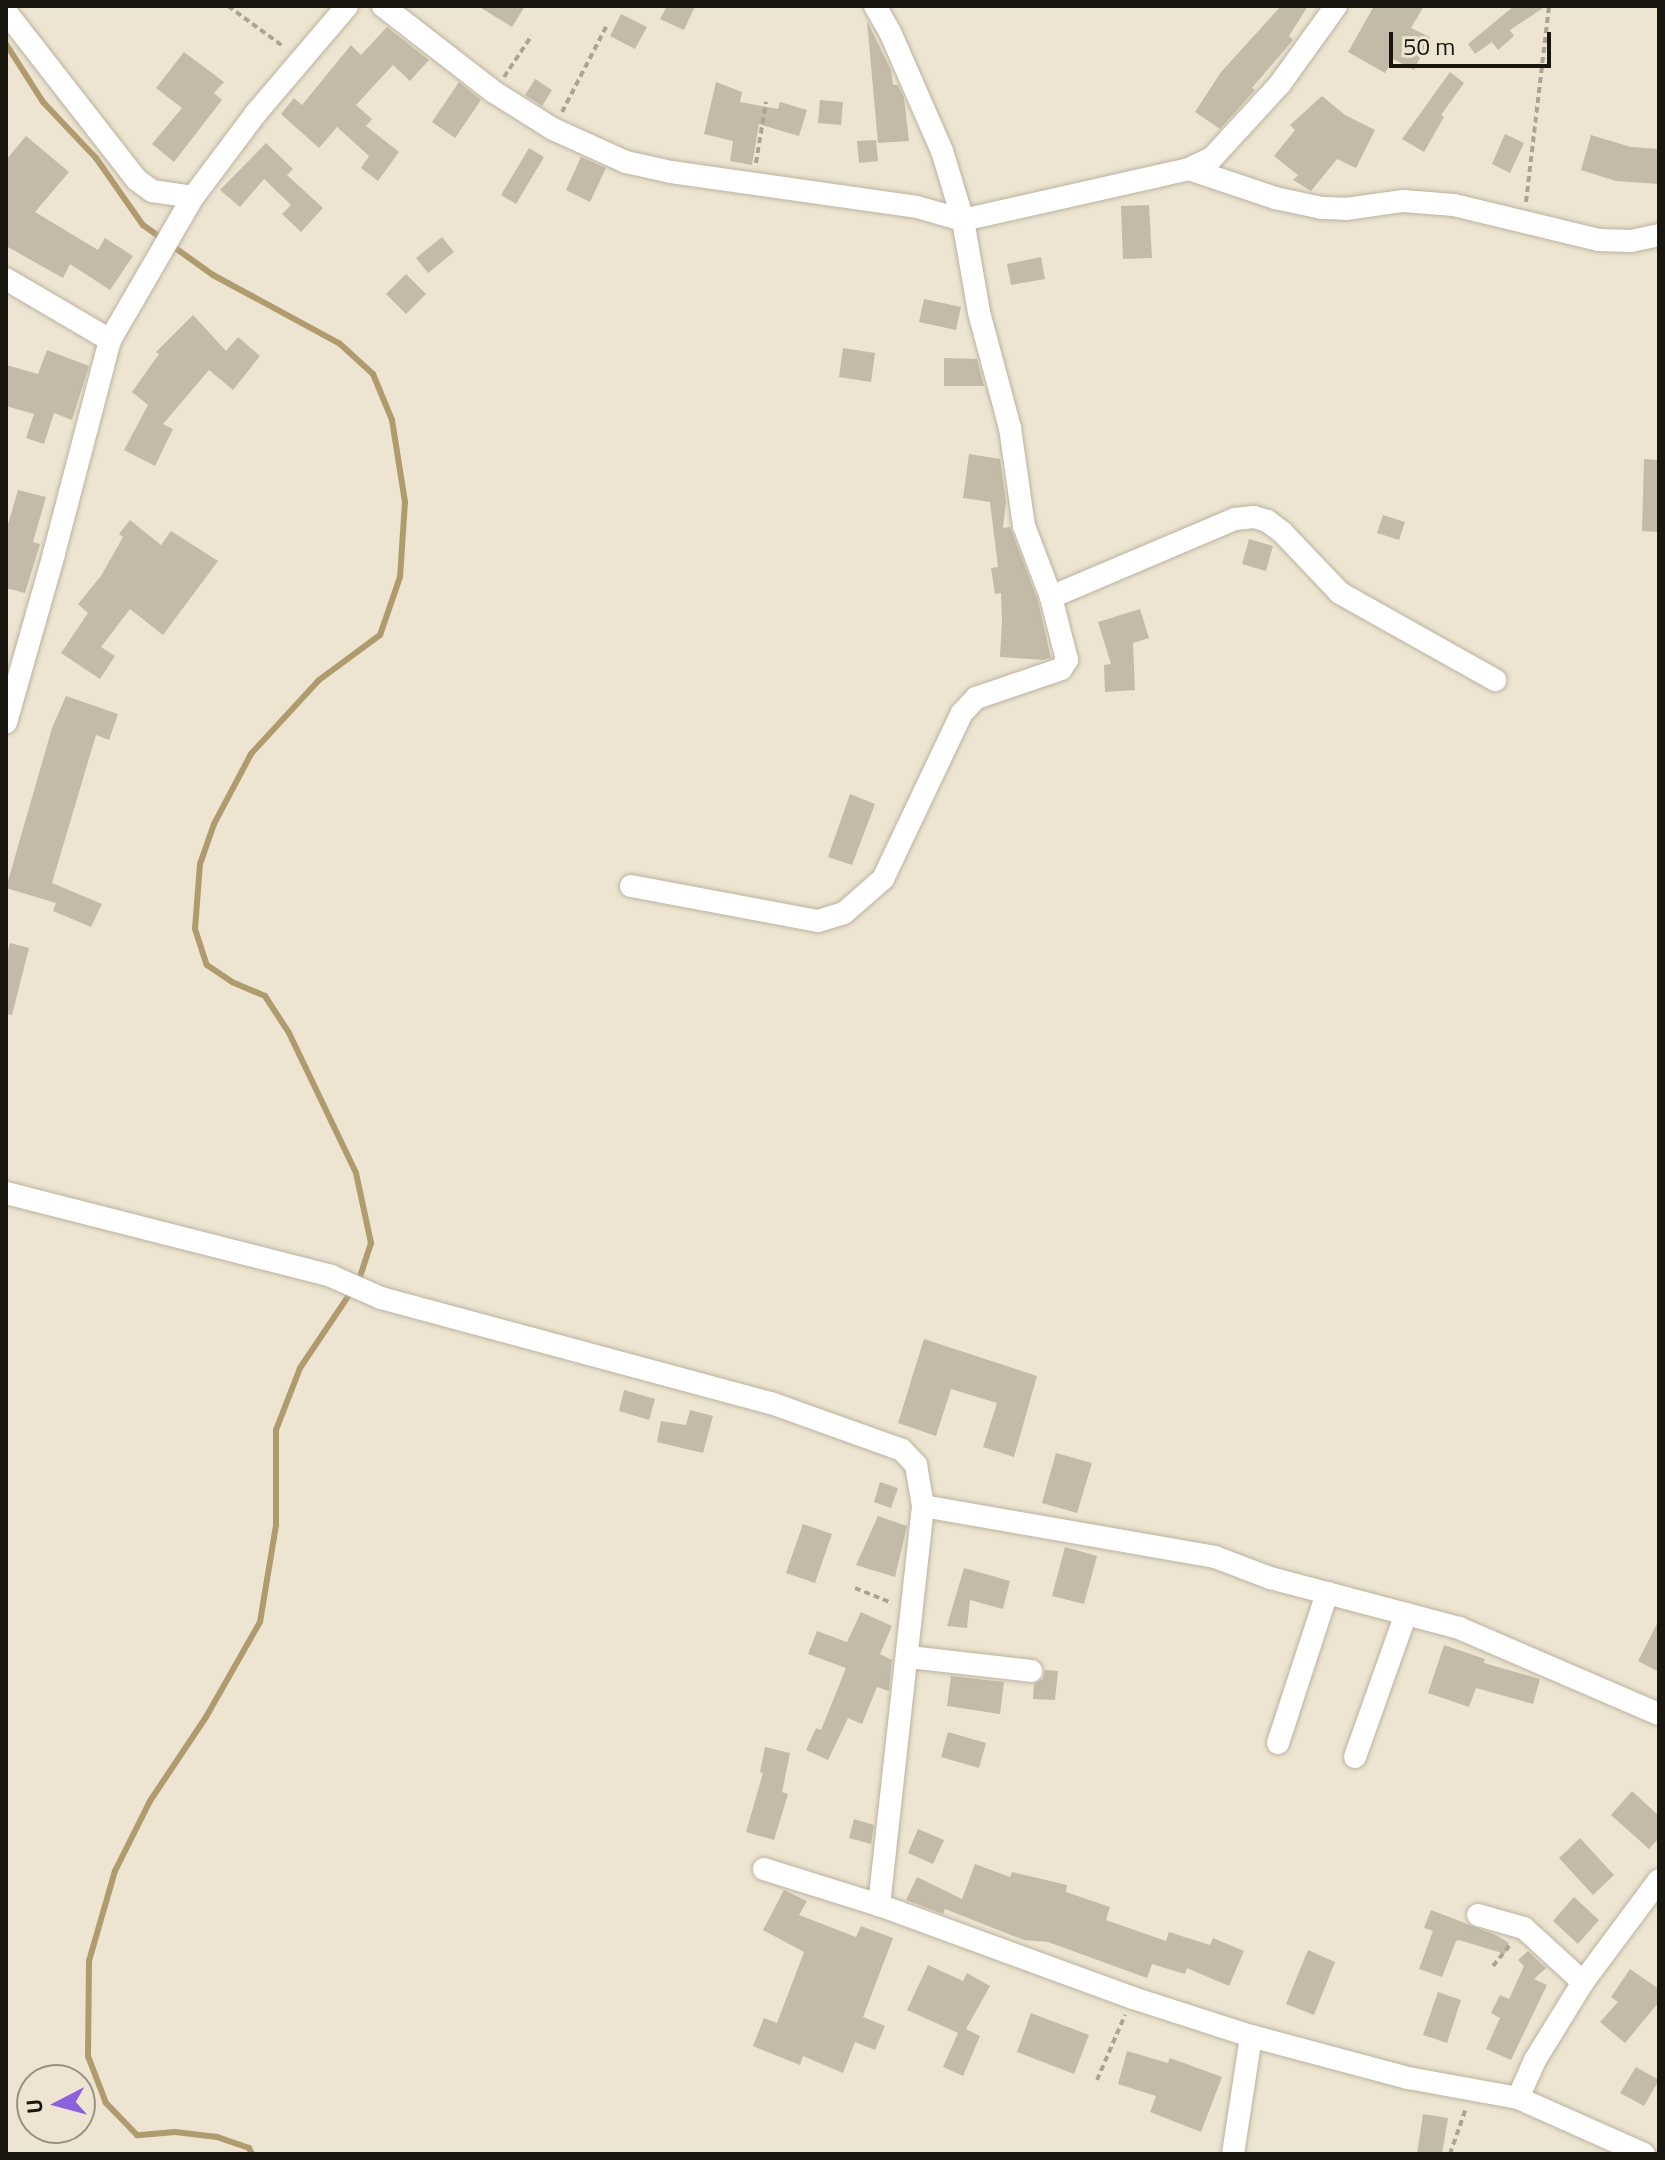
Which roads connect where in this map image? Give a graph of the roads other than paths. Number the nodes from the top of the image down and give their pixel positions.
1 (347, 6) edge
2 (383, 6) edge
3 (875, 6) edge
4 (1336, 6) edge
5 (6, 12) edge
6 (1189, 169) junction
7 (188, 205) junction
8 (963, 220) junction
9 (1659, 235) edge
10 (6, 279) edge
11 (110, 340) junction
12 (1051, 597) junction
13 (1495, 680) dead end
14 (6, 722) edge
15 (631, 886) dead end
16 (6, 1193) edge
17 (923, 1506) junction
18 (1327, 1593) junction
19 (1406, 1614) junction
20 (909, 1657) junction
21 (1031, 1671) dead end
22 (1659, 1714) edge
23 (1278, 1743) dead end
24 (1355, 1757) dead end
25 (764, 1869) dead end
26 (1659, 1880) edge
27 (879, 1905) junction
28 (1478, 1915) dead end
29 (1583, 1982) junction
30 (1251, 2036) junction
31 (1518, 2098) junction
32 (1233, 2154) edge
33 (1644, 2154) edge

1 - 7 street
2 - 8 street
3 - 8 street
4 - 6 street
5 - 7 street
6 - 8 street
6 - 9 street
7 - 11 street
8 - 12 street
10 - 11 street
11 - 14 street
12 - 13 street
12 - 15 street
16 - 17 street
17 - 18 street
17 - 20 street
18 - 19 street
18 - 23 street
19 - 22 street
19 - 24 street
20 - 21 street
20 - 27 street
25 - 27 street
26 - 29 street
27 - 30 street
28 - 29 street
29 - 31 street
30 - 31 street
30 - 32 street
31 - 33 street

